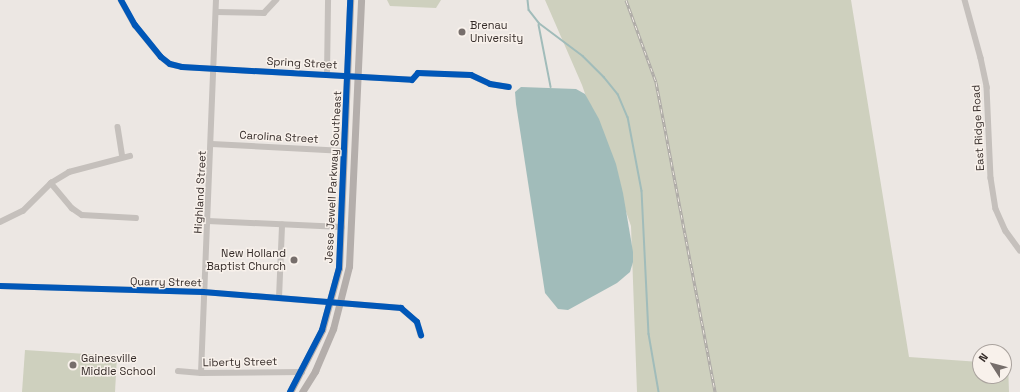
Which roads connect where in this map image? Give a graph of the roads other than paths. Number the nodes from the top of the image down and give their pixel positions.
1 (121, 0) edge
2 (216, 0) edge
3 (276, 0) edge
4 (328, 0) edge
5 (350, 0) edge
6 (361, 0) edge
7 (964, 0) edge
8 (216, 12) junction
9 (213, 70) junction
10 (327, 74) junction
11 (347, 76) junction
12 (356, 77) junction
13 (509, 87) dead end
14 (118, 127) dead end
15 (212, 144) junction
16 (345, 151) junction
17 (130, 156) dead end
18 (123, 157) junction
19 (51, 183) junction
20 (136, 218) dead end
21 (208, 221) junction
22 (0, 222) edge
23 (282, 225) junction
24 (342, 227) junction
25 (1020, 250) edge
26 (0, 286) edge
27 (203, 292) junction
28 (279, 298) junction
29 (331, 302) junction
30 (341, 303) junction
31 (421, 335) dead end
32 (178, 371) dead end
33 (302, 372) junction
34 (201, 374) junction
35 (290, 392) edge
36 (302, 392) edge

1 - 9 street, Spring Street
2 - 8 street, Highland Street
3 - 8 street
4 - 10 street
5 - 11 main road, Jesse Jewell Parkway Southeast
6 - 12 main road, Jesse Jewell Parkway Southeast
7 - 25 street, East Ridge Road
8 - 9 street, Highland Street
9 - 10 street, Spring Street
9 - 15 street, Highland Street
10 - 11 street, Spring Street
11 - 12 street, Spring Street
11 - 16 main road, Jesse Jewell Parkway Southeast
12 - 13 street, Spring Street
12 - 30 main road, Jesse Jewell Parkway Southeast
14 - 18 street
15 - 16 street, Carolina Street
15 - 21 street, Highland Street
16 - 24 main road, Jesse Jewell Parkway Southeast
17 - 18 street
18 - 19 street
19 - 20 street
19 - 22 street
21 - 23 street
21 - 27 street, Highland Street
23 - 24 street
23 - 28 street
24 - 29 main road, Jesse Jewell Parkway Southeast
26 - 27 street, Quarry Street
27 - 28 street, Quarry Street
27 - 34 street, Highland Street
28 - 29 street, Quarry Street
29 - 30 street, Quarry Street
29 - 33 main road, Jesse Jewell Parkway Southeast
30 - 31 street, Quarry Street
30 - 36 main road, Jesse Jewell Parkway Southeast
32 - 34 street, Liberty Street
33 - 34 street, Liberty Street
33 - 35 main road, Jesse Jewell Parkway Southeast

